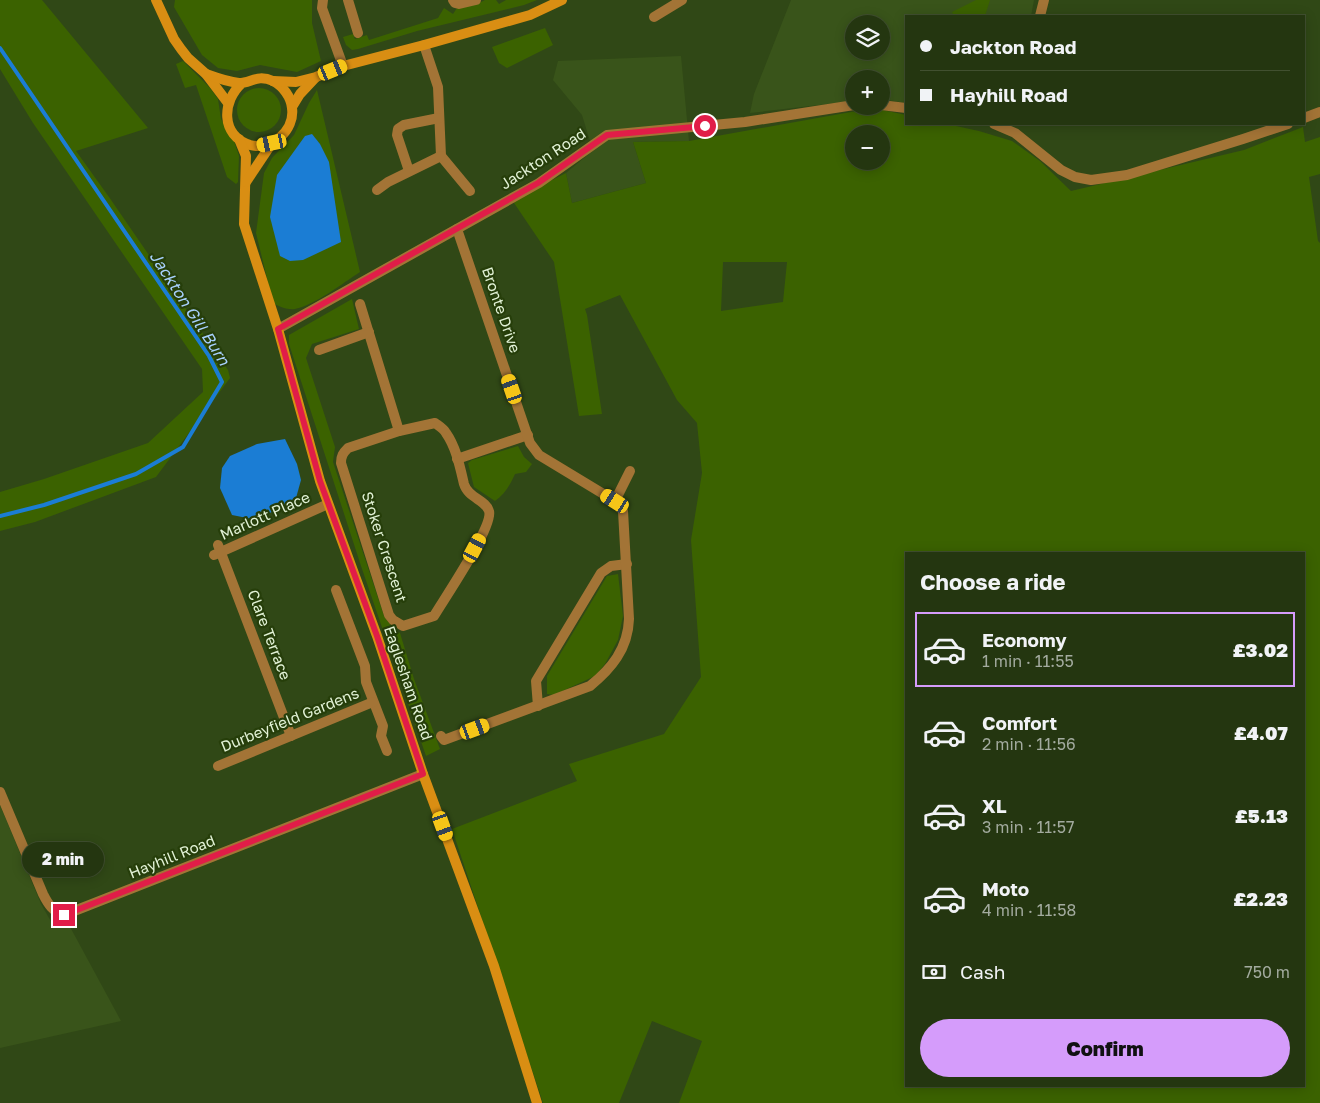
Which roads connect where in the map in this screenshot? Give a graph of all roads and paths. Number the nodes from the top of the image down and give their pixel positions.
1 (156, 0) edge
2 (323, 0) edge
3 (348, 0) edge
4 (453, 0) edge
5 (476, 0) edge
6 (562, 0) edge
7 (1044, 0) edge
8 (677, 1) edge
9 (1040, 15) edge
10 (654, 17) dead end
11 (358, 32) dead end
12 (424, 45) junction
13 (343, 66) junction
14 (206, 74) junction
15 (316, 77) junction
16 (273, 81) junction
17 (242, 83) junction
18 (228, 103) junction
19 (845, 106) edge
20 (890, 106) edge
21 (292, 107) junction
22 (905, 108) edge
23 (1320, 112) edge
24 (439, 118) junction
25 (1305, 118) edge
26 (996, 125) edge
27 (1285, 125) edge
28 (240, 139) junction
29 (272, 143) junction
30 (441, 156) junction
31 (408, 171) junction
32 (246, 183) junction
33 (377, 190) dead end
34 (470, 191) dead end
35 (457, 229) junction
36 (360, 304) dead end
37 (278, 329) junction
38 (369, 332) junction
39 (319, 350) dead end
40 (399, 431) junction
41 (528, 435) junction
42 (457, 459) junction
43 (630, 471) dead end
44 (615, 501) junction
45 (328, 504) junction
46 (218, 551) joint
47 (627, 564) junction
48 (336, 590) dead end
49 (373, 702) junction
50 (538, 706) junction
51 (291, 736) junction
52 (441, 736) dead end
53 (387, 751) dead end
54 (218, 766) dead end
55 (423, 774) junction
56 (0, 792) edge
57 (537, 1103) edge

1 - 14 main road
2 - 13 street
3 - 11 street
4 - 5 street
6 - 12 main road
7 - 9 street
8 - 10 street
12 - 13 main road
12 - 24 street
13 - 15 main road
14 - 17 main road
14 - 18 main road
15 - 16 main road
15 - 21 main road
16 - 17 main road
16 - 21 main road
17 - 18 main road
18 - 28 main road
19 - 35 street, Jackton Road
20 - 22 street
21 - 29 main road
23 - 25 street
24 - 30 street
24 - 31 street
26 - 27 street
28 - 29 main road
28 - 32 main road, Eaglesham Road
29 - 32 main road
30 - 31 street
30 - 34 street
31 - 33 street
32 - 37 main road, Eaglesham Road
35 - 37 street, Jackton Road
35 - 41 street, Bronte Drive
36 - 38 street
37 - 45 main road, Eaglesham Road
38 - 39 street
38 - 40 street
40 - 42 street, Stoker Crescent
40 - 42 street, Stoker Crescent
41 - 42 street
41 - 44 street, Bronte Drive
43 - 44 street
44 - 47 street
45 - 46 street, Marlott Place
45 - 55 main road, Eaglesham Road
46 - 51 street, Clare Terrace
47 - 50 street
47 - 50 street
48 - 49 street, Durbeyfield Gardens
49 - 51 street, Durbeyfield Gardens
49 - 53 street, Durbeyfield Gardens
50 - 52 street
51 - 54 street, Durbeyfield Gardens
55 - 56 street, Hayhill Road
55 - 57 main road, Eaglesham Road

